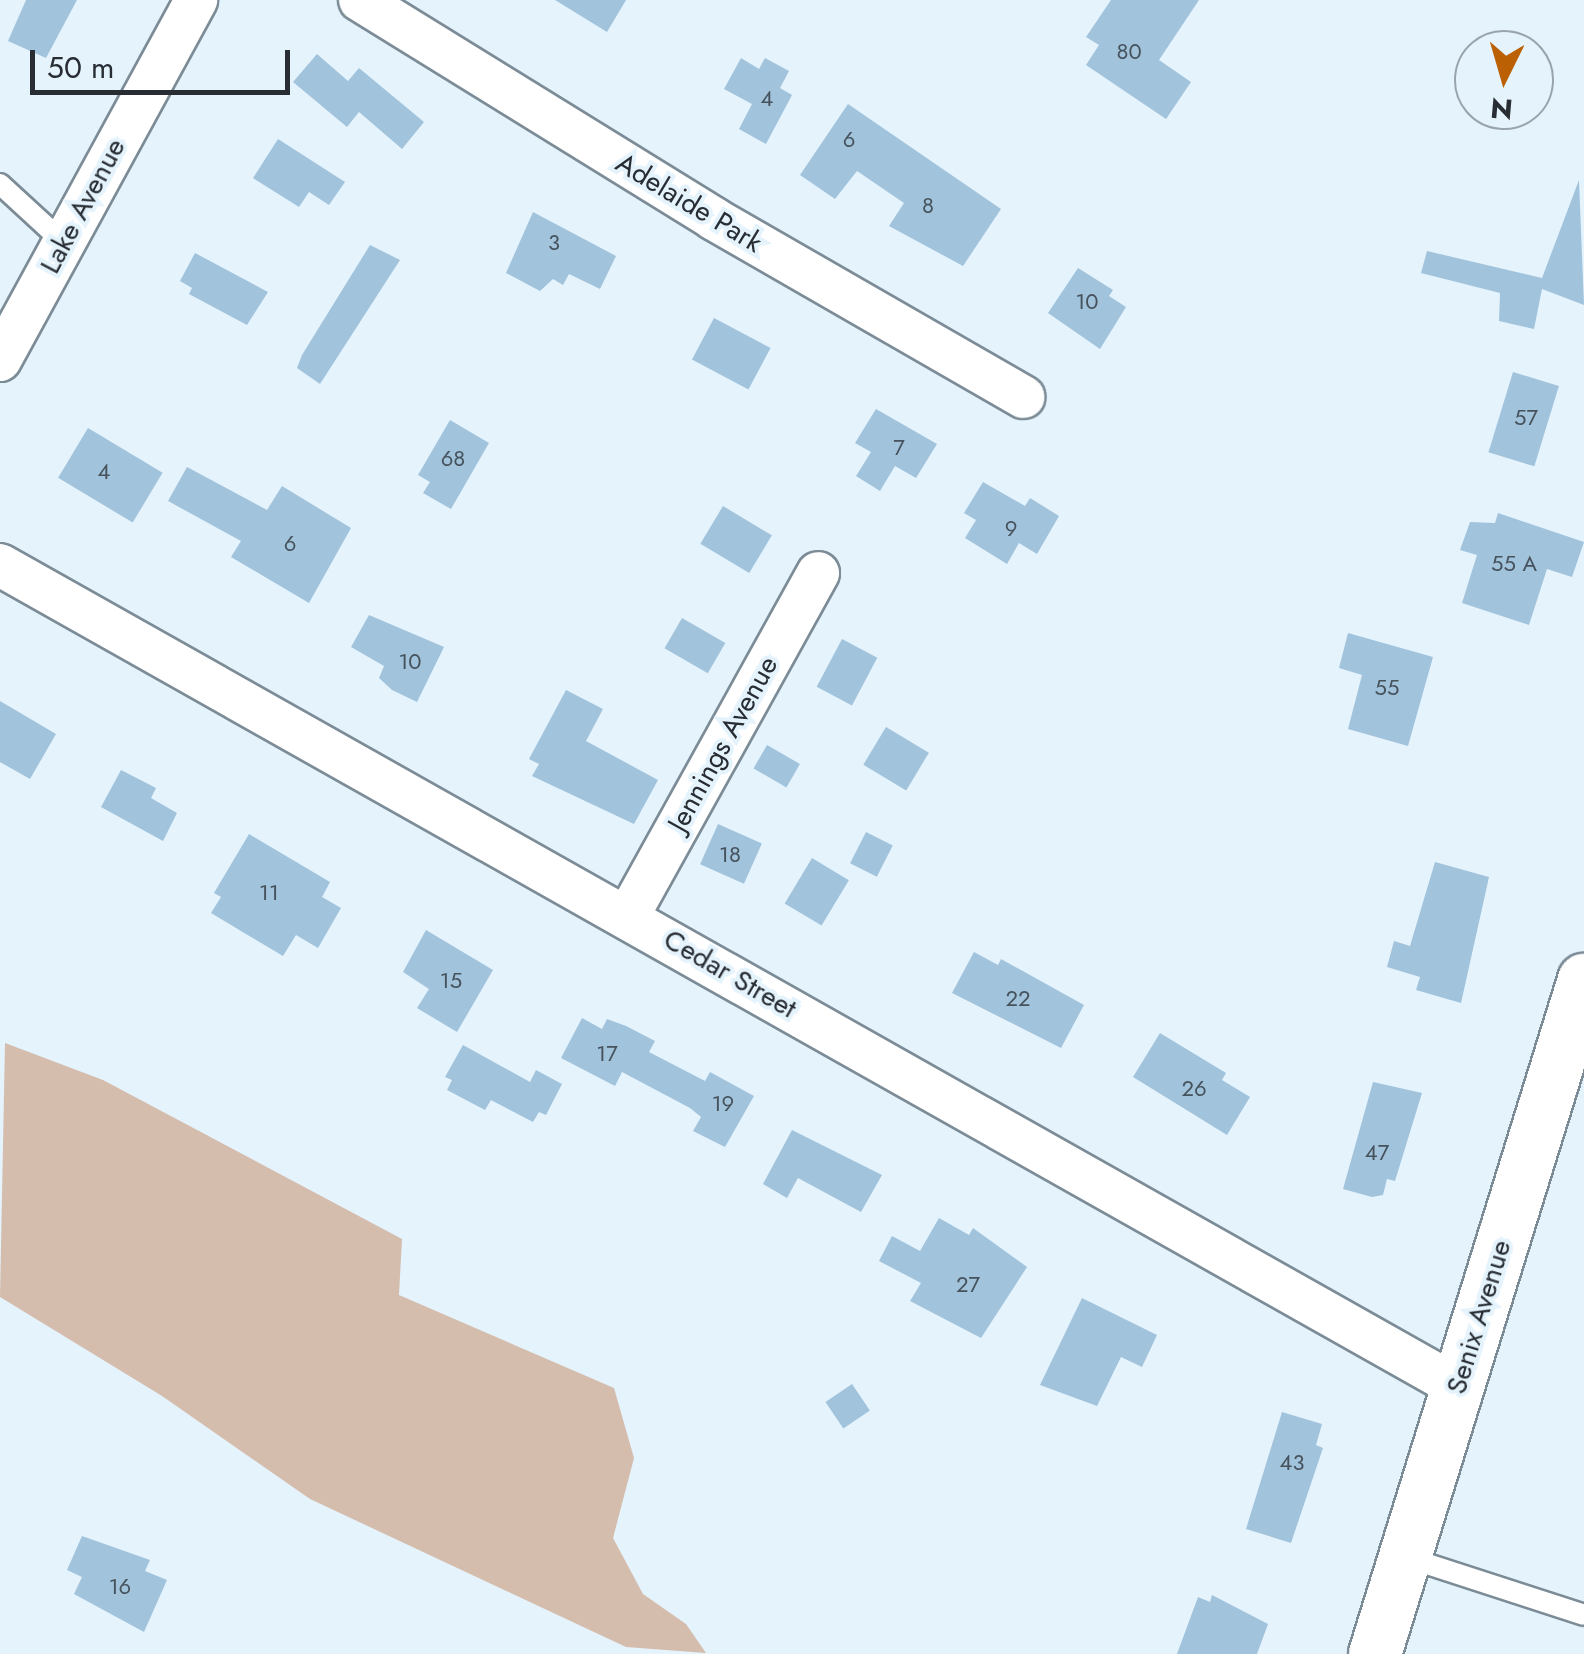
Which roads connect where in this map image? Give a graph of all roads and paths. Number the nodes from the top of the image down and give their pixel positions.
1 (196, 0) edge
2 (360, 0) edge
3 (0, 184) edge
4 (62, 241) junction
5 (0, 360) edge
6 (1023, 397) dead end
7 (0, 566) edge
8 (818, 572) dead end
9 (628, 916) junction
10 (1584, 980) edge
11 (1569, 1074) edge
12 (1458, 1387) junction
13 (1406, 1557) junction
14 (1584, 1615) edge
15 (1375, 1654) edge

1 - 4 street, Lake Avenue
2 - 6 street, Adelaide Park
3 - 4 lane
4 - 5 street, Lake Avenue
7 - 9 street, Cedar Street
8 - 9 street, Jennings Avenue
9 - 12 street, Cedar Street
10 - 11 street, Senix Avenue
11 - 12 street, Senix Avenue
12 - 13 street, Senix Avenue
13 - 14 lane
13 - 15 street, Senix Avenue

